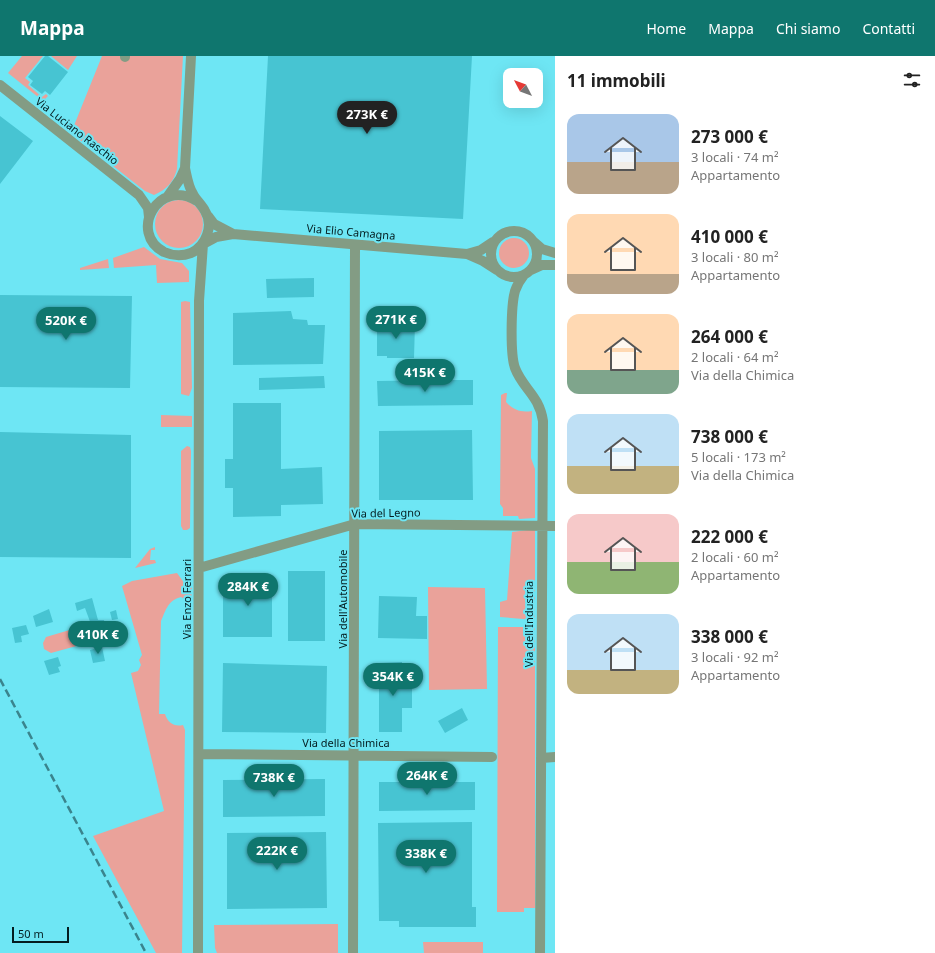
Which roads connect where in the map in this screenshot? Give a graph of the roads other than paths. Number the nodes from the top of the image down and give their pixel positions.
1 (191, 56) edge
2 (0, 85) edge
3 (185, 168) junction
4 (139, 195) junction
5 (165, 198) junction
6 (197, 201) junction
7 (208, 216) junction
8 (149, 217) junction
9 (233, 234) junction
10 (493, 242) junction
11 (534, 242) junction
12 (203, 244) junction
13 (355, 245) junction
14 (555, 253) edge
15 (467, 254) junction
16 (555, 265) edge
17 (500, 272) junction
18 (528, 272) junction
19 (513, 302) junction
20 (355, 524) junction
21 (542, 526) junction
22 (555, 526) edge
23 (199, 568) junction
24 (199, 754) junction
25 (354, 755) junction
26 (492, 757) dead end
27 (555, 757) edge
28 (541, 758) junction
29 (198, 953) edge
30 (353, 953) edge
31 (540, 953) edge

1 - 3 street
2 - 4 street, Via Luciano Raschio
3 - 5 street
3 - 6 street
4 - 5 street, Via Luciano Raschio
4 - 8 street, Via Luciano Raschio
5 - 6 street, Via Luciano Raschio
5 - 8 street
6 - 7 street
7 - 9 street, Via Elio Camagna
7 - 12 street
8 - 12 street, Via Luciano Raschio
9 - 12 street, Via Elio Camagna
9 - 13 street, Via Elio Camagna
10 - 11 street
10 - 15 street, Via Elio Camagna
10 - 17 street
11 - 14 street
11 - 18 street
12 - 23 street, Via Enzo Ferrari
13 - 15 street, Via Elio Camagna
13 - 20 street, Via dell'Automobile
15 - 17 street, Via Elio Camagna
16 - 18 street
17 - 18 street
17 - 19 street, Via dell'Industria
18 - 19 street, Via dell'Industria
19 - 21 street, Via dell'Industria
20 - 21 street, Via del Legno
20 - 23 street, Via del Legno
20 - 25 street, Via dell'Automobile
21 - 22 street, Via del Legno
21 - 28 street, Via dell'Industria
23 - 24 street, Via Enzo Ferrari
24 - 25 street, Via della Chimica
24 - 29 street, Via Enzo Ferrari
25 - 26 street, Via della Chimica
25 - 30 street, Via dell'Automobile
27 - 28 street
28 - 31 street, Via dell'Industria

